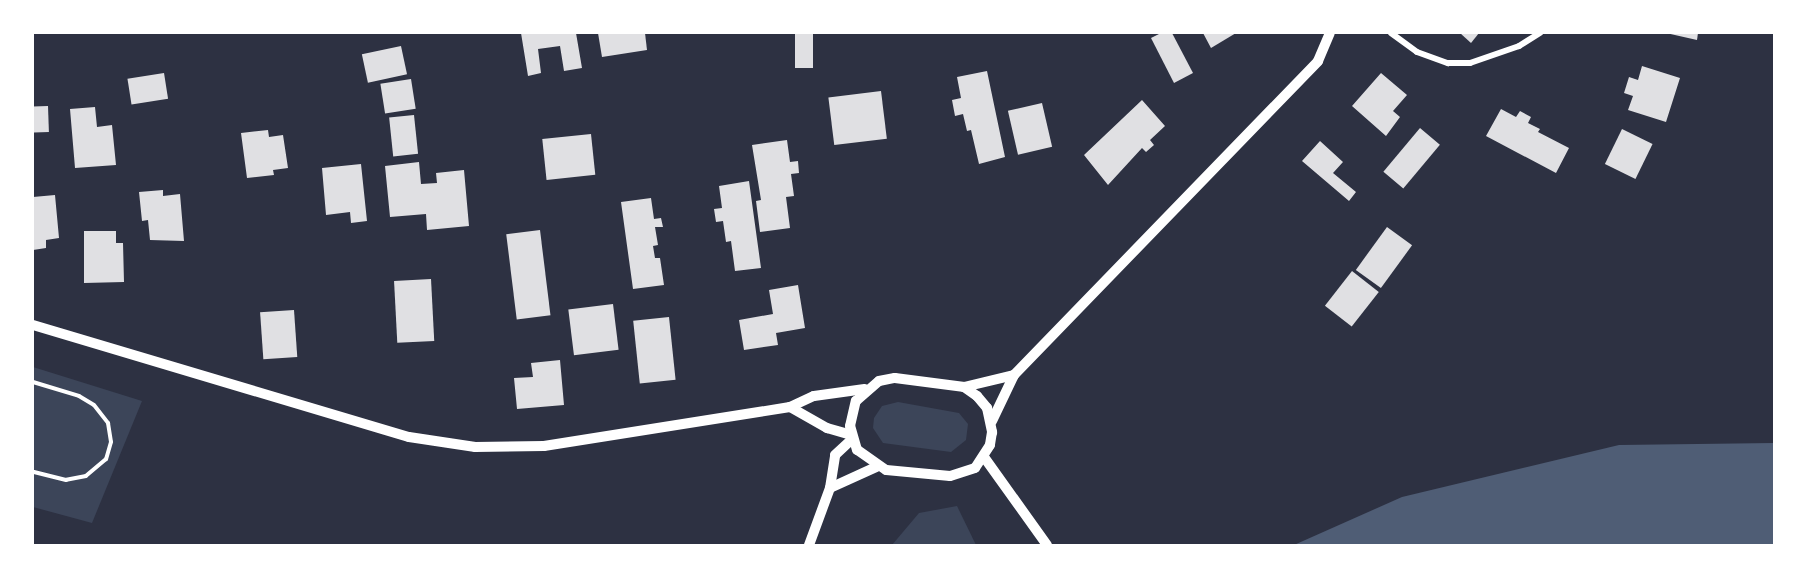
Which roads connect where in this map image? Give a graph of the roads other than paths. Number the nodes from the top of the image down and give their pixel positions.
1 (1330, 33) edge
2 (1391, 33) edge
3 (1540, 33) edge
4 (33, 325) edge
5 (1014, 375) junction
6 (964, 387) junction
7 (865, 389) junction
8 (790, 407) junction
9 (992, 421) junction
10 (851, 437) junction
11 (984, 457) junction
12 (876, 467) junction
13 (830, 488) junction
14 (808, 545) edge
15 (1047, 545) edge

1 - 5 street
2 - 3 street
4 - 8 street
5 - 6 street
5 - 9 street
6 - 7 street
6 - 9 street
7 - 8 street
7 - 10 street
8 - 10 street
9 - 11 street
10 - 12 street
10 - 13 street
11 - 12 street
11 - 15 street
12 - 13 street
13 - 14 street

